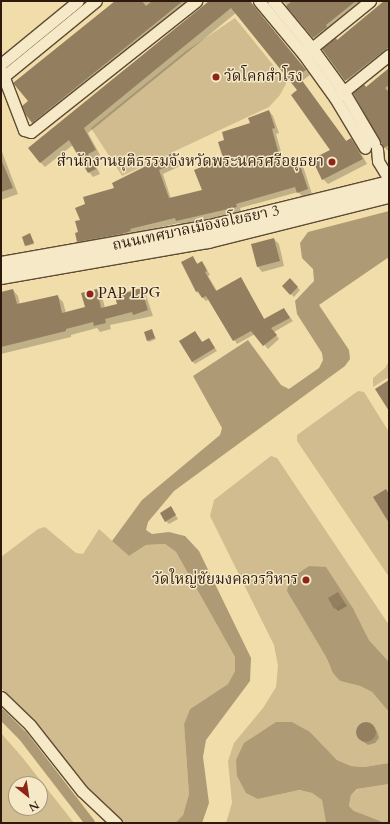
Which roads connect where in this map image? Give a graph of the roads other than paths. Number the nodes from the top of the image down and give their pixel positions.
1 (78, 1) edge
2 (196, 1) edge
3 (259, 1) edge
4 (370, 1) edge
5 (90, 3) edge
6 (275, 5) edge
7 (61, 23) junction
8 (38, 42) junction
9 (308, 51) junction
10 (389, 55) edge
11 (1, 64) edge
12 (2, 74) edge
13 (340, 95) junction
14 (389, 179) edge
15 (389, 184) edge
16 (389, 195) edge
17 (72, 258) junction
18 (1, 265) edge
19 (1, 276) edge
20 (1, 696) edge
21 (116, 823) edge

1 - 7 street
2 - 12 street
3 - 6 street
4 - 9 street
5 - 7 street
6 - 9 street
7 - 8 street
8 - 11 street
8 - 12 street
9 - 13 street
10 - 13 street
13 - 14 street
15 - 17 street, ถนนเทศบาลเมืองอโยธยา 3
16 - 17 street, ถนนเทศบาลเมืองอโยธยา 3
17 - 18 street, ถนนเทศบาลเมืองอโยธยา 3
17 - 19 street, ถนนเทศบาลเมืองอโยธยา 3
20 - 21 street

